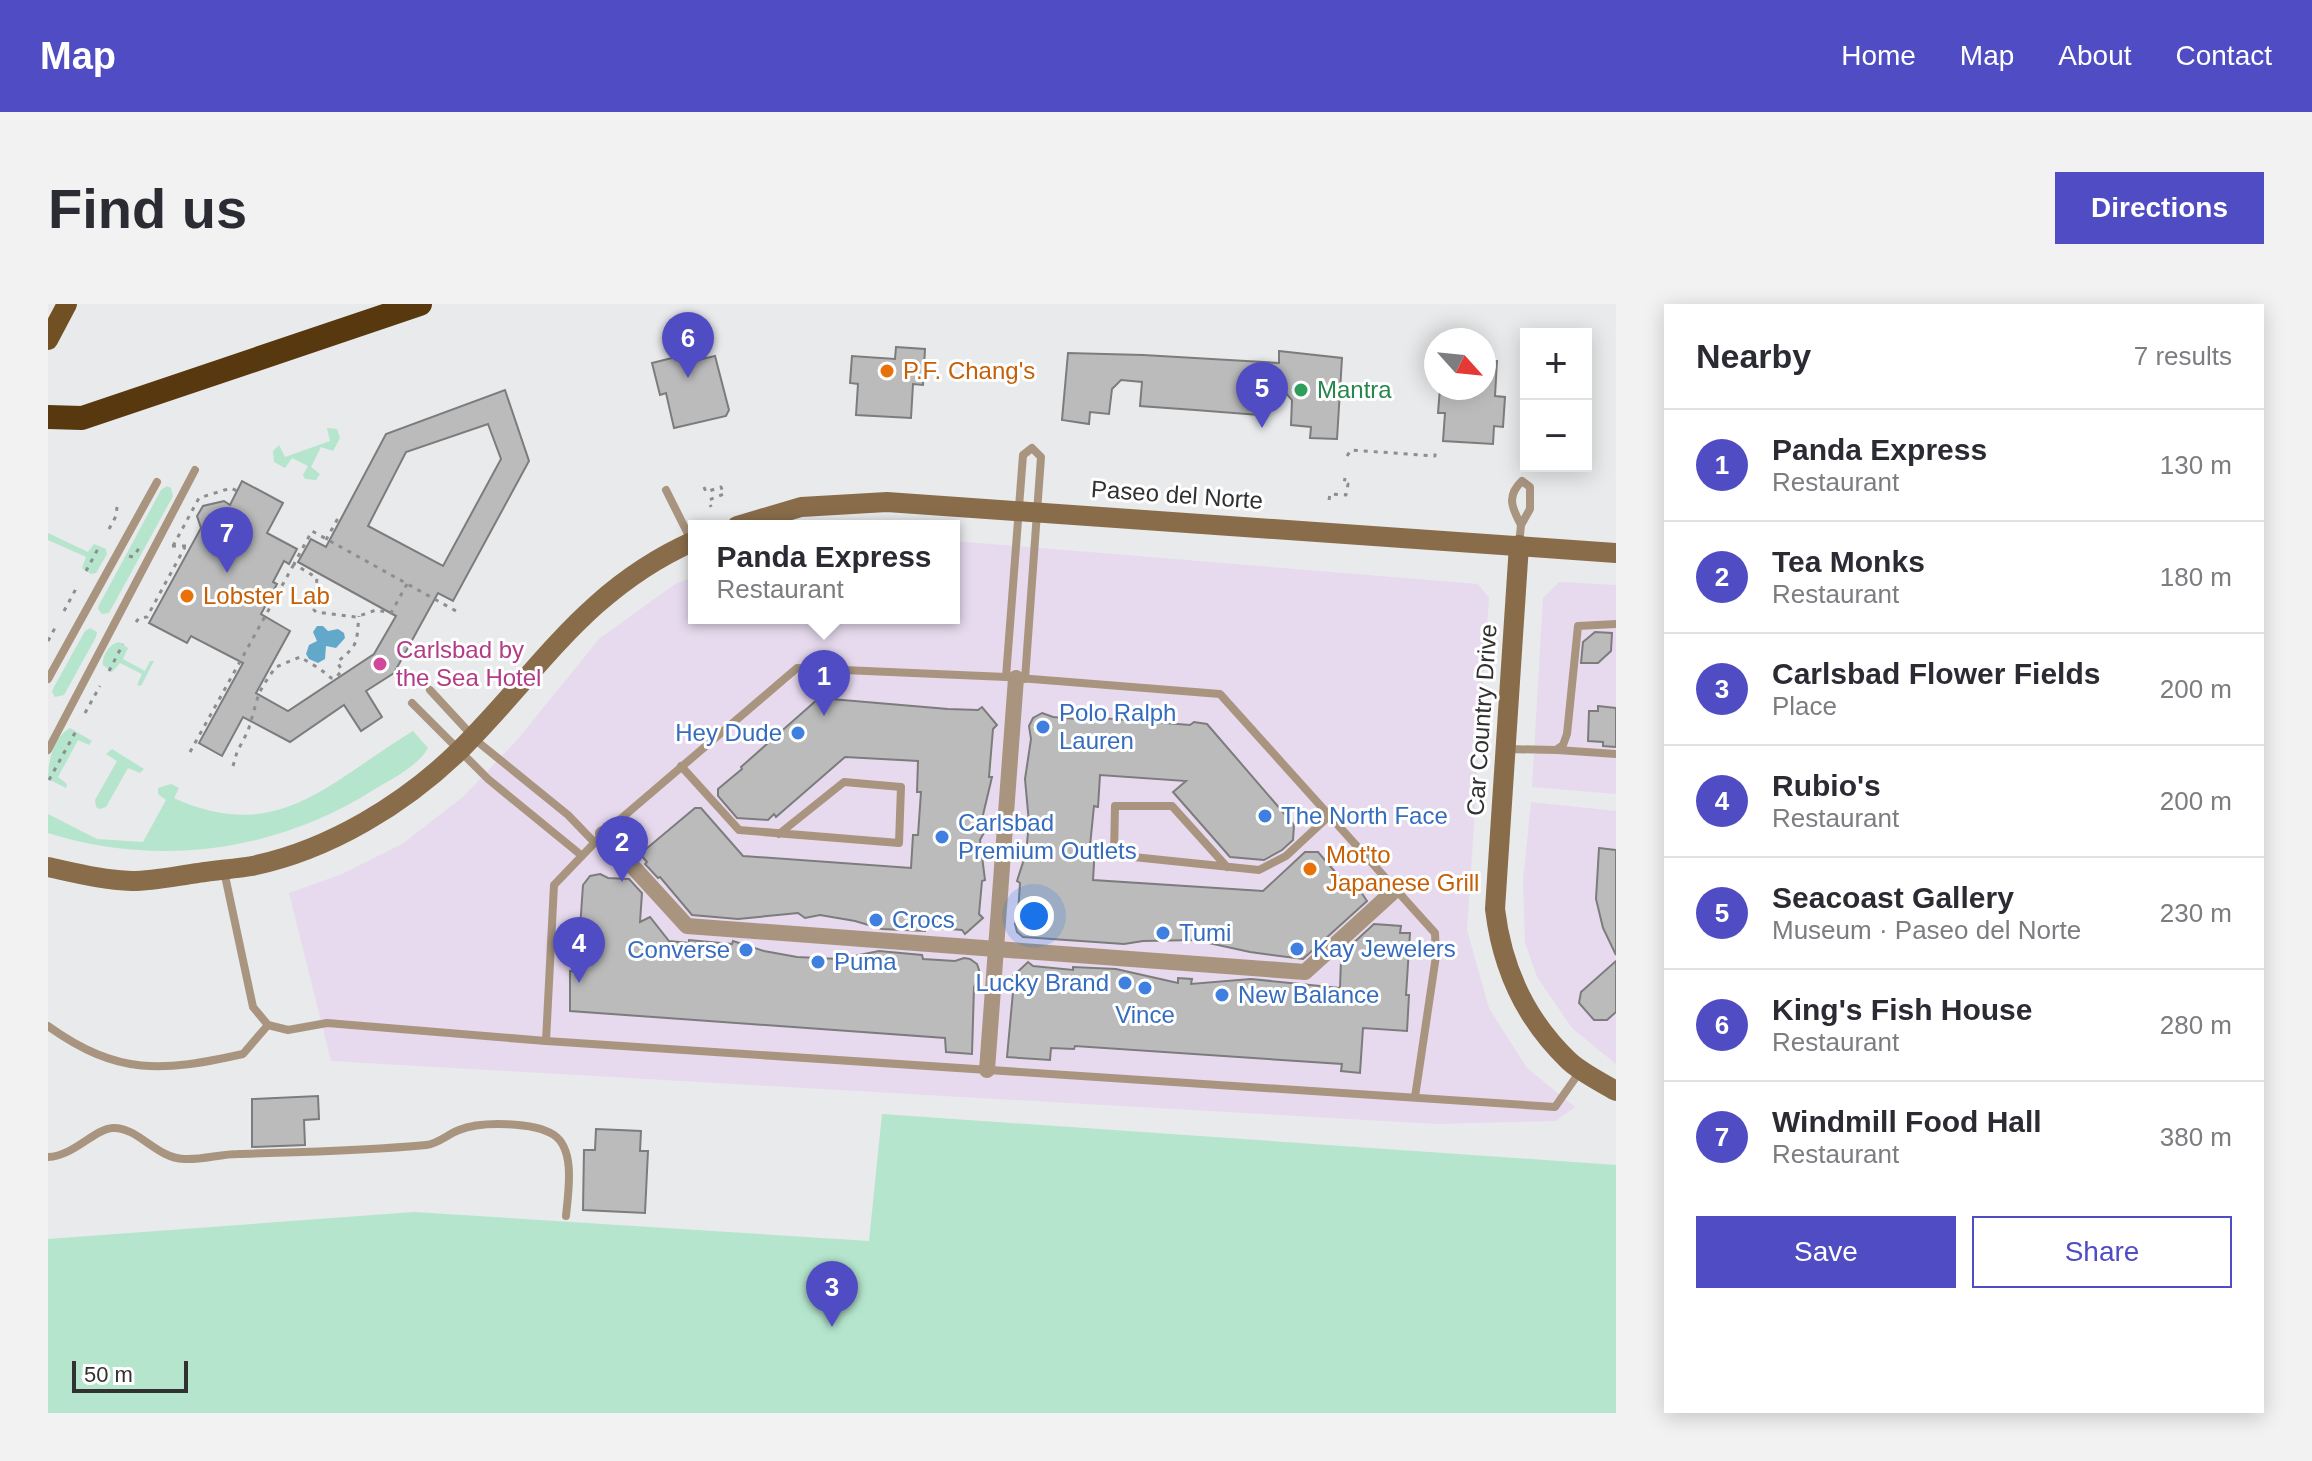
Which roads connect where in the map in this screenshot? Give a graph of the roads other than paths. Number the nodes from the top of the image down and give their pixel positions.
1 (67, 304) edge
2 (420, 304) edge
3 (48, 340) edge
4 (48, 417) edge
5 (195, 470) dead end
6 (157, 482) dead end
7 (666, 490) dead end
8 (1028, 512) junction
9 (757, 520) edge
10 (688, 532) edge
11 (1520, 535) junction
12 (688, 544) edge
13 (1616, 553) edge
14 (1616, 624) edge
15 (1016, 678) junction
16 (48, 679) edge
17 (430, 690) dead end
18 (412, 703) dead end
19 (466, 744) junction
20 (1506, 749) junction
21 (48, 750) edge
22 (1556, 750) junction
23 (1616, 754) edge
24 (681, 766) junction
25 (1329, 816) junction
26 (779, 834) junction
27 (599, 838) junction
28 (581, 855) junction
29 (48, 867) edge
30 (1227, 867) junction
31 (223, 869) junction
32 (1395, 890) junction
33 (996, 948) junction
34 (268, 1025) junction
35 (48, 1026) edge
36 (546, 1041) junction
37 (1581, 1069) junction
38 (987, 1070) junction
39 (1616, 1091) edge
40 (1415, 1097) junction
41 (48, 1157) edge
42 (566, 1216) dead end

1 - 3 main road
2 - 4 highway
5 - 21 lane
6 - 16 lane
7 - 10 lane
8 - 8 lane
8 - 9 main road, Paseo del Norte
8 - 11 main road, Paseo del Norte
8 - 15 lane
8 - 15 lane
11 - 11 lane
11 - 13 main road, Paseo del Norte
11 - 20 main road, Car Country Drive
12 - 19 main road
14 - 22 lane
15 - 24 lane
15 - 25 lane
15 - 33 street
17 - 19 lane
18 - 19 lane
19 - 27 lane
19 - 28 lane
19 - 31 main road
20 - 22 lane
20 - 37 main road, Car Country Drive
22 - 23 lane
24 - 26 lane
24 - 27 lane
25 - 30 lane
25 - 32 lane
26 - 26 lane
27 - 28 lane
27 - 33 street
28 - 36 lane
29 - 31 main road
30 - 30 lane
31 - 34 lane
32 - 33 street
32 - 40 lane
33 - 38 street
34 - 35 lane
34 - 36 lane
36 - 38 lane
37 - 39 main road, Car Country Drive
37 - 40 lane
38 - 40 lane
41 - 42 lane

